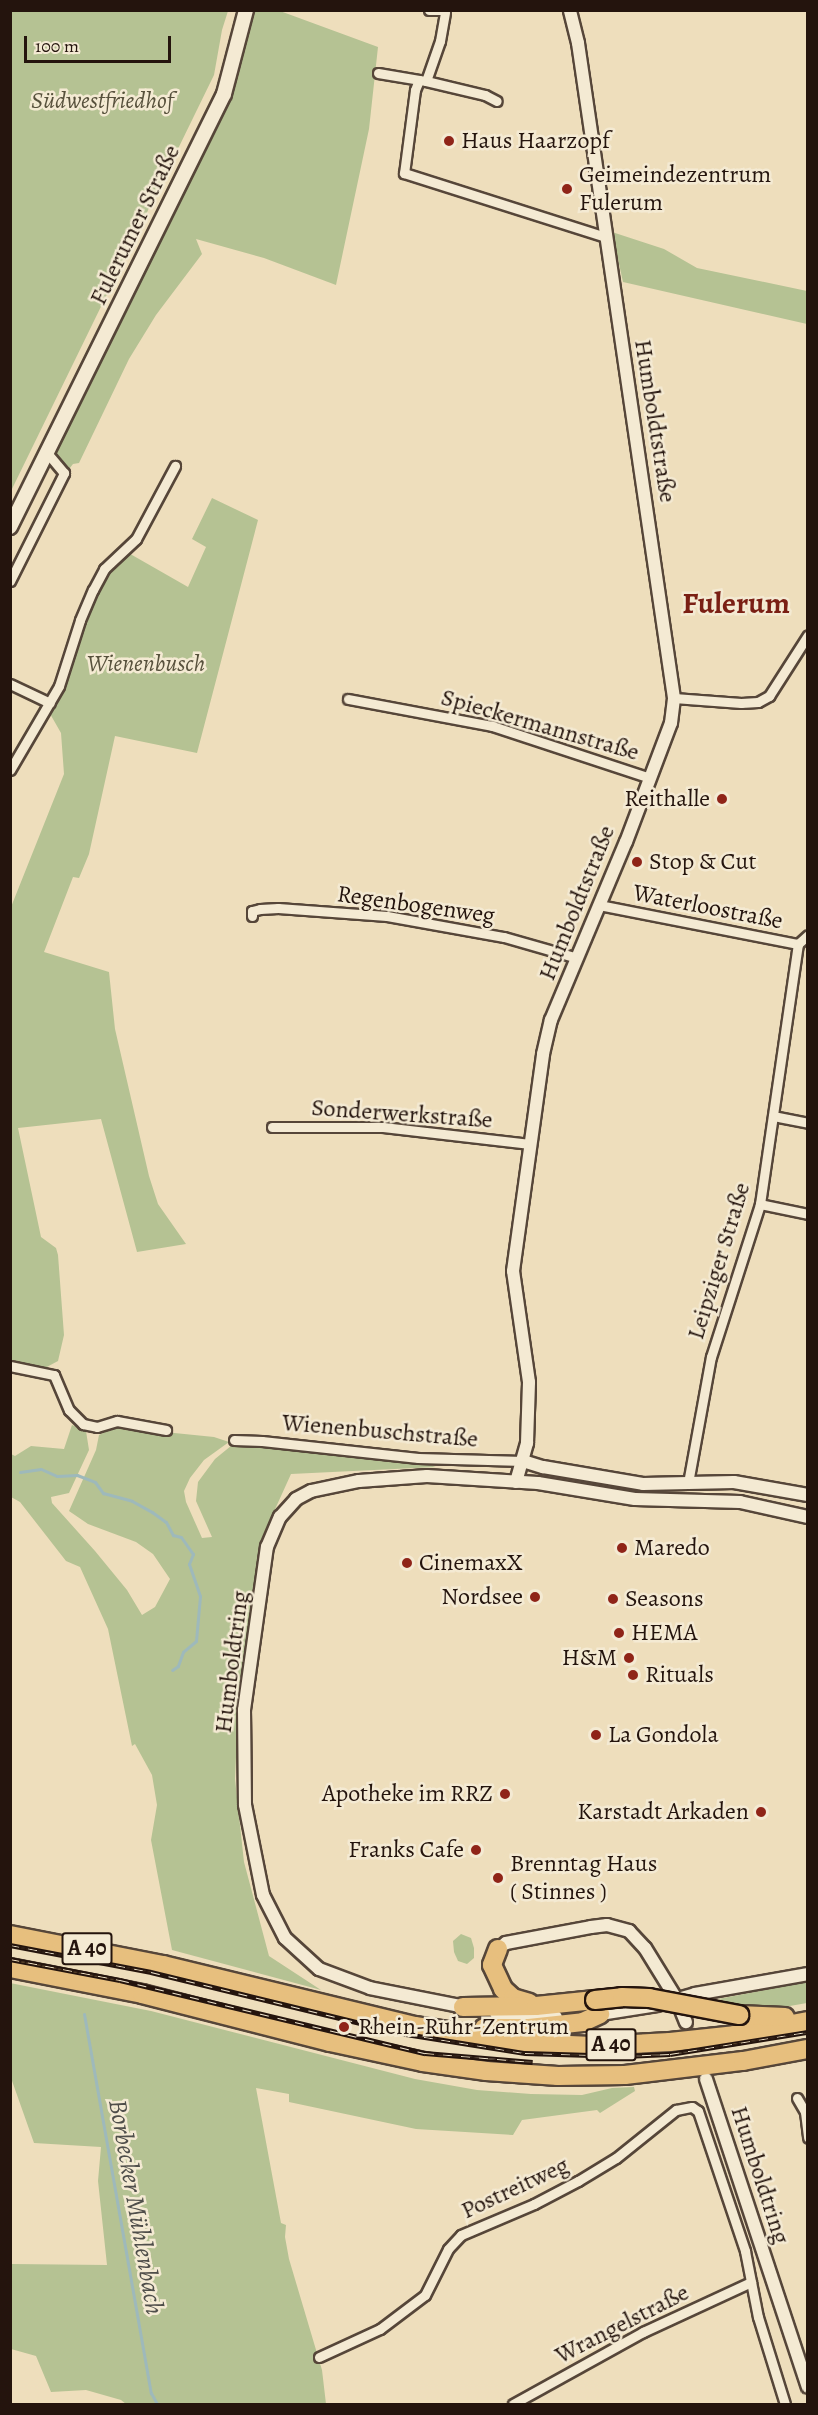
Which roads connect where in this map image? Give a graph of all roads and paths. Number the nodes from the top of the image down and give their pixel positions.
1 (246, 10) edge
2 (429, 10) edge
3 (570, 10) edge
4 (445, 11) edge
5 (378, 73) dead end
6 (423, 81) junction
7 (497, 101) dead end
8 (606, 237) junction
9 (47, 453) junction
10 (175, 466) dead end
11 (10, 527) edge
12 (10, 581) edge
13 (807, 635) edge
14 (10, 684) edge
15 (674, 698) junction
16 (348, 699) dead end
17 (50, 703) junction
18 (10, 770) edge
19 (650, 778) junction
20 (599, 905) junction
21 (252, 916) dead end
22 (807, 935) edge
23 (798, 944) junction
24 (577, 958) junction
25 (773, 1116) junction
26 (807, 1123) edge
27 (272, 1127) dead end
28 (530, 1144) junction
29 (760, 1204) junction
30 (807, 1214) edge
31 (10, 1366) edge
32 (166, 1430) dead end
33 (234, 1440) dead end
34 (523, 1461) junction
35 (516, 1482) junction
36 (688, 1483) junction
37 (807, 1495) edge
38 (807, 1516) edge
39 (10, 1935) edge
40 (498, 1949) joint
41 (10, 1968) edge
42 (807, 1974) edge
43 (677, 2000) junction
44 (536, 2006) junction
45 (464, 2007) junction
46 (598, 2007) junction
47 (807, 2014) edge
48 (807, 2021) edge
49 (686, 2022) tunnel mouth
50 (415, 2026) junction
51 (807, 2049) edge
52 (706, 2079) tunnel mouth
53 (797, 2098) dead end
54 (807, 2138) edge
55 (751, 2282) junction
56 (319, 2357) dead end
57 (807, 2387) edge
58 (513, 2404) edge
59 (785, 2404) edge

1 - 9 main road, Fulerumer Straße
2 - 4 street
3 - 8 street, Humboldtstraße
4 - 6 street
5 - 6 street
6 - 7 street
6 - 8 street
8 - 15 street, Humboldtstraße
9 - 11 main road, Fulerumer Straße
9 - 12 street
10 - 17 street
13 - 15 street
14 - 17 street
15 - 19 street, Humboldtstraße
16 - 19 street, Spieckermannstraße
17 - 18 street
19 - 20 street, Humboldtstraße
20 - 23 street, Waterloostraße
20 - 24 street, Humboldtstraße
21 - 24 street, Regenbogenweg
22 - 23 street, Waterloostraße
23 - 25 street, Leipziger Straße
24 - 28 street, Humboldtstraße
25 - 26 street
25 - 29 street, Leipziger Straße
27 - 28 street, Sonderwerkstraße
28 - 34 street, Humboldtstraße
29 - 30 street
29 - 36 street, Leipziger Straße
31 - 32 street
33 - 34 street, Wienenbuschstraße
34 - 35 street, Humboldtstraße
34 - 36 street
35 - 38 street, Humboldtring
35 - 45 street, Humboldtring
36 - 37 street
39 - 50 highway, A 40
40 - 43 street
40 - 44 highway
41 - 51 highway, A 40
42 - 43 street, Humboldtring
43 - 46 street, Humboldtring
43 - 49 street
44 - 45 highway
44 - 46 highway
45 - 46 street, Humboldtring
46 - 47 highway, bridge
46 - 50 highway
48 - 50 highway, A 40
52 - 57 street, Humboldtring
53 - 54 street
55 - 56 street, Postreitweg
55 - 58 street, Wrangelstraße
55 - 59 street

